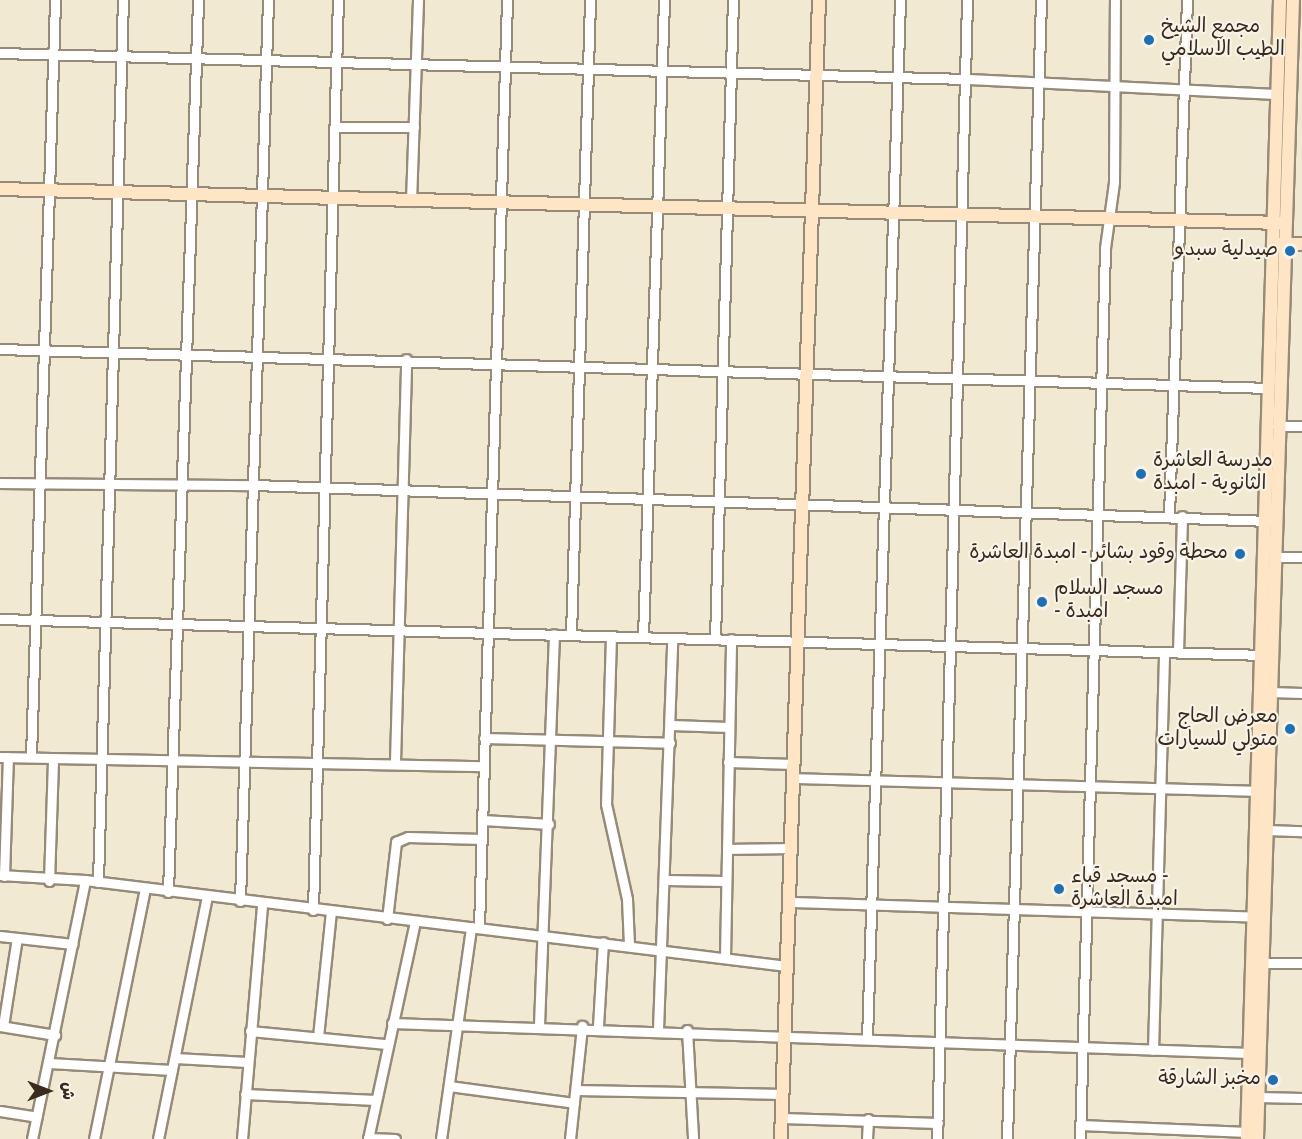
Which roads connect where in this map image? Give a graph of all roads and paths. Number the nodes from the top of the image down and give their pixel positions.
1 (55, 0) edge
2 (123, 0) edge
3 (198, 0) edge
4 (268, 0) edge
5 (338, 0) edge
6 (418, 0) edge
7 (507, 0) edge
8 (590, 0) edge
9 (664, 0) edge
10 (733, 0) edge
11 (819, 0) edge
12 (900, 0) edge
13 (967, 0) edge
14 (1041, 0) edge
15 (1115, 0) edge
16 (1187, 0) edge
17 (1280, 0) edge
18 (1293, 0) edge
19 (0, 53) edge
20 (53, 54) junction
21 (122, 55) junction
22 (194, 58) junction
23 (266, 60) junction
24 (338, 62) junction
25 (416, 66) junction
26 (504, 68) junction
27 (588, 71) junction
28 (661, 72) junction
29 (731, 75) junction
30 (815, 78) junction
31 (899, 78) junction
32 (968, 79) junction
33 (1296, 81) edge
34 (1039, 82) junction
35 (1112, 85) junction
36 (1183, 90) junction
37 (1276, 93) junction
38 (335, 127) junction
39 (414, 127) junction
40 (0, 189) edge
41 (51, 190) junction
42 (118, 191) junction
43 (191, 193) junction
44 (262, 195) junction
45 (333, 198) junction
46 (411, 201) junction
47 (497, 203) junction
48 (582, 205) junction
49 (654, 207) junction
50 (726, 207) junction
51 (809, 209) junction
52 (893, 213) junction
53 (963, 217) junction
54 (1035, 218) junction
55 (1110, 220) junction
56 (1178, 221) junction
57 (1278, 223) junction
58 (1278, 244) junction
59 (1302, 244) edge
60 (0, 349) edge
61 (44, 350) junction
62 (113, 352) junction
63 (185, 354) junction
64 (258, 356) junction
65 (328, 358) junction
66 (406, 359) junction
67 (493, 363) junction
68 (577, 366) junction
69 (651, 369) junction
70 (722, 370) junction
71 (804, 373) junction
72 (890, 376) junction
73 (960, 379) junction
74 (1030, 380) junction
75 (1103, 384) junction
76 (1174, 386) junction
77 (1268, 388) junction
78 (1276, 426) junction
79 (1302, 426) edge
80 (0, 483) edge
81 (110, 483) junction
82 (181, 484) junction
83 (39, 485) junction
84 (254, 485) junction
85 (324, 487) junction
86 (402, 490) junction
87 (490, 494) junction
88 (573, 496) junction
89 (647, 499) junction
90 (718, 500) junction
91 (801, 502) junction
92 (885, 506) junction
93 (956, 508) junction
94 (1025, 510) junction
95 (1098, 512) junction
96 (1169, 515) junction
97 (1182, 516) junction
98 (1270, 521) junction
99 (1274, 557) junction
100 (1302, 557) edge
101 (1268, 600) junction
102 (0, 619) edge
103 (35, 620) junction
104 (177, 620) junction
105 (108, 621) junction
106 (249, 622) junction
107 (320, 626) junction
108 (398, 628) junction
109 (488, 631) junction
110 (554, 634) junction
111 (571, 634) junction
112 (611, 636) junction
113 (643, 637) junction
114 (672, 638) junction
115 (715, 639) junction
116 (731, 639) junction
117 (797, 643) junction
118 (882, 645) junction
119 (951, 647) junction
120 (1022, 649) junction
121 (1093, 651) junction
122 (1164, 652) junction
123 (1178, 652) junction
124 (1262, 655) junction
125 (1270, 692) junction
126 (1302, 693) edge
127 (670, 725) junction
128 (729, 727) junction
129 (484, 738) junction
130 (551, 740) junction
131 (608, 740) junction
132 (670, 743) junction
133 (103, 754) junction
134 (4, 757) edge
135 (174, 757) junction
136 (31, 758) junction
137 (53, 758) junction
138 (244, 760) junction
139 (316, 762) junction
140 (395, 762) junction
141 (728, 762) junction
142 (793, 764) junction
143 (484, 766) junction
144 (792, 778) junction
145 (878, 780) junction
146 (945, 784) junction
147 (1019, 786) junction
148 (1090, 789) junction
149 (1160, 790) junction
150 (1257, 791) junction
151 (483, 820) junction
152 (549, 824) junction
153 (1267, 830) junction
154 (1302, 831) edge
155 (482, 839) junction
156 (790, 848) junction
157 (727, 849) junction
158 (2, 875) edge
159 (86, 880) junction
160 (666, 880) junction
161 (49, 881) junction
162 (726, 881) junction
163 (98, 882) junction
164 (145, 889) junction
165 (168, 892) junction
166 (207, 897) junction
167 (240, 901) junction
168 (789, 902) junction
169 (262, 904) junction
170 (873, 904) junction
171 (942, 907) junction
172 (313, 910) junction
173 (1014, 910) junction
174 (331, 912) junction
175 (1087, 912) junction
176 (1157, 914) junction
177 (1254, 917) junction
178 (387, 919) junction
179 (415, 921) junction
180 (475, 927) junction
181 (546, 935) junction
182 (0, 936) edge
183 (17, 938) junction
184 (603, 942) junction
185 (73, 944) junction
186 (629, 945) junction
187 (664, 950) junction
188 (725, 957) junction
189 (1257, 963) junction
190 (1302, 963) edge
191 (786, 966) junction
192 (392, 1023) junction
193 (458, 1023) junction
194 (539, 1025) junction
195 (2, 1026) edge
196 (582, 1026) junction
197 (598, 1026) junction
198 (658, 1029) junction
199 (687, 1030) junction
200 (250, 1031) junction
201 (55, 1035) junction
202 (784, 1035) junction
203 (318, 1036) junction
204 (867, 1039) junction
205 (939, 1041) junction
206 (386, 1044) junction
207 (1009, 1045) junction
208 (1083, 1048) junction
209 (1153, 1050) junction
210 (1250, 1053) junction
211 (175, 1058) junction
212 (247, 1062) junction
213 (49, 1063) junction
214 (108, 1063) junction
215 (172, 1070) junction
216 (449, 1086) junction
217 (576, 1090) junction
218 (245, 1094) junction
219 (689, 1094) junction
220 (782, 1094) junction
221 (1258, 1097) junction
222 (1302, 1098) edge
223 (376, 1100) junction
224 (574, 1103) junction
225 (0, 1111) edge
226 (37, 1117) junction
227 (782, 1118) junction
228 (868, 1119) junction
229 (938, 1123) junction
230 (1080, 1125) junction
231 (1150, 1128) junction
232 (1250, 1137) edge
233 (368, 1138) edge
234 (32, 1139) edge
235 (94, 1139) edge
236 (158, 1139) edge
237 (242, 1139) edge
238 (395, 1139) edge
239 (441, 1139) edge
240 (570, 1139) edge
241 (693, 1139) edge
242 (781, 1139) edge
243 (867, 1139) edge
244 (937, 1139) edge
245 (1007, 1139) edge
246 (1080, 1139) edge
247 (1149, 1139) edge

1 - 20 street
2 - 21 street
3 - 22 street
4 - 23 street
5 - 24 street
6 - 25 street
7 - 26 street
8 - 27 street
9 - 28 street
10 - 29 street
11 - 30 street
12 - 31 street
13 - 32 street
14 - 34 street
15 - 35 street
16 - 36 street
17 - 37 street
18 - 33 street
19 - 20 street
20 - 21 street
20 - 41 street
21 - 22 street
21 - 42 street
22 - 23 street
22 - 43 street
23 - 24 street
23 - 44 street
24 - 25 street
24 - 38 street
25 - 26 street
25 - 39 street
26 - 27 street
26 - 47 street
27 - 28 street
27 - 48 street
28 - 29 street
28 - 49 street
29 - 30 street
29 - 50 street
30 - 31 street
30 - 51 street
31 - 32 street
31 - 52 street
32 - 34 street
32 - 53 street
33 - 57 street
34 - 35 street
34 - 54 street
35 - 36 street
35 - 55 street
36 - 37 street
36 - 56 street
37 - 57 street
38 - 39 street
38 - 45 street
39 - 46 street
40 - 41 street
41 - 42 street
41 - 61 street
42 - 43 street
42 - 62 street
43 - 44 street
43 - 63 street
44 - 45 street
44 - 64 street
45 - 46 street
45 - 65 street
46 - 47 street
47 - 48 street
47 - 67 street
48 - 49 street
48 - 68 street
49 - 50 street
49 - 69 street
50 - 51 street
50 - 70 street
51 - 52 street
51 - 71 street
52 - 53 street
52 - 72 street
53 - 54 street
53 - 73 street
54 - 55 street
54 - 74 street
55 - 56 street
55 - 75 street
56 - 57 street
56 - 76 street
57 - 58 street
58 - 59 street
58 - 77 street
58 - 78 street
60 - 61 street
61 - 62 street
61 - 83 street
62 - 63 street
62 - 81 street
63 - 64 street
63 - 82 street
64 - 65 street
64 - 84 street
65 - 66 street
65 - 85 street
66 - 67 street
66 - 86 street
67 - 68 street
67 - 87 street
68 - 69 street
68 - 88 street
69 - 70 street
69 - 89 street
70 - 71 street
70 - 90 street
71 - 72 street
71 - 91 street
72 - 73 street
72 - 92 street
73 - 74 street
73 - 93 street
74 - 75 street
74 - 94 street
75 - 76 street
75 - 95 street
76 - 77 street
76 - 96 street
77 - 98 street
78 - 79 street
78 - 98 street
80 - 83 street
81 - 82 street
81 - 83 street
81 - 105 street
82 - 84 street
82 - 104 street
83 - 103 street
84 - 85 street
84 - 106 street
85 - 86 street
85 - 107 street
86 - 87 street
86 - 108 street
87 - 88 street
87 - 109 street
88 - 89 street
88 - 111 street
89 - 90 street
89 - 113 street
90 - 91 street
90 - 115 street
91 - 92 street
91 - 117 street
92 - 93 street
92 - 118 street
93 - 94 street
93 - 119 street
94 - 95 street
94 - 120 street
95 - 96 street
95 - 121 street
96 - 97 street
97 - 98 street
97 - 123 street
98 - 99 street
98 - 101 street
99 - 100 street
99 - 101 street
101 - 124 street
101 - 125 street
102 - 103 street
103 - 105 street
103 - 136 street
104 - 105 street
104 - 106 street
104 - 135 street
105 - 133 street
106 - 107 street
106 - 138 street
107 - 108 street
107 - 139 street
108 - 109 street
108 - 140 street
109 - 110 street
109 - 129 street
110 - 111 street
110 - 130 street
111 - 112 street
112 - 113 street
112 - 131 street
113 - 114 street
114 - 115 street
114 - 127 street
115 - 116 street
116 - 117 street
116 - 128 street
117 - 118 street
117 - 142 street
118 - 119 street
118 - 145 street
119 - 120 street
119 - 146 street
120 - 121 street
120 - 147 street
121 - 122 street
121 - 148 street
122 - 123 street
122 - 149 street
123 - 124 street
124 - 150 street
125 - 126 street
125 - 153 street
127 - 128 street
127 - 132 street
128 - 141 street
129 - 130 street
129 - 143 street
130 - 131 street
130 - 152 street
131 - 132 street
131 - 186 street
132 - 160 street
133 - 135 street
133 - 137 street
133 - 163 street
134 - 136 street
134 - 158 street
135 - 138 street
135 - 165 street
136 - 137 street
137 - 161 street
138 - 139 street
138 - 167 street
139 - 140 street
139 - 172 street
140 - 143 street
141 - 142 street
141 - 157 street
142 - 144 street
143 - 151 street
144 - 145 street
144 - 156 street
145 - 146 street
145 - 170 street
146 - 147 street
146 - 171 street
147 - 148 street
147 - 173 street
148 - 149 street
148 - 175 street
149 - 150 street
149 - 176 street
150 - 177 street
151 - 152 street
151 - 155 street
152 - 181 street
153 - 154 street
153 - 189 street
155 - 178 street
155 - 180 street
156 - 157 street
156 - 168 street
157 - 162 street
158 - 161 street
159 - 161 street
159 - 163 street
159 - 185 street
160 - 162 street
160 - 187 street
162 - 188 street
163 - 164 street
164 - 165 street
164 - 214 street
165 - 166 street
166 - 167 street
166 - 211 street
167 - 169 street
168 - 170 street
168 - 191 street
169 - 172 street
169 - 200 street
170 - 171 street
170 - 204 street
171 - 173 street
171 - 205 street
172 - 174 street
173 - 175 street
173 - 207 street
174 - 178 street
174 - 203 street
175 - 176 street
175 - 208 street
176 - 177 street
176 - 209 street
177 - 189 street
178 - 179 street
179 - 180 street
179 - 192 street
180 - 181 street
180 - 193 street
181 - 184 street
181 - 194 street
182 - 183 street
183 - 185 street
183 - 195 street
184 - 186 street
184 - 197 street
185 - 201 street
186 - 187 street
187 - 188 street
187 - 198 street
188 - 191 street
189 - 190 street
189 - 210 street
189 - 221 street
191 - 202 street
192 - 193 street
192 - 206 street
193 - 194 street
193 - 216 street
194 - 196 street
195 - 201 street
196 - 197 street
196 - 217 street
197 - 198 street
198 - 199 street
199 - 202 street
199 - 219 street
200 - 203 street
200 - 212 street
201 - 213 street
202 - 204 street
202 - 220 street
203 - 206 street
204 - 205 street
205 - 207 street
205 - 229 street
206 - 223 street
207 - 208 street
207 - 245 street
208 - 209 street
208 - 230 street
209 - 210 street
210 - 232 street
211 - 212 street
211 - 215 street
212 - 218 street
213 - 214 street
213 - 226 street
214 - 215 street
214 - 235 street
215 - 236 street
216 - 224 street
216 - 239 street
217 - 219 street
217 - 224 street
218 - 223 street
218 - 237 street
219 - 220 street
219 - 241 street
220 - 227 street
221 - 222 street
221 - 232 street
223 - 233 street
224 - 240 street
225 - 226 street
226 - 234 street
227 - 228 street
227 - 242 street
228 - 229 street
228 - 243 street
229 - 244 street
230 - 231 street
230 - 246 street
231 - 232 street
231 - 247 street
233 - 238 street

